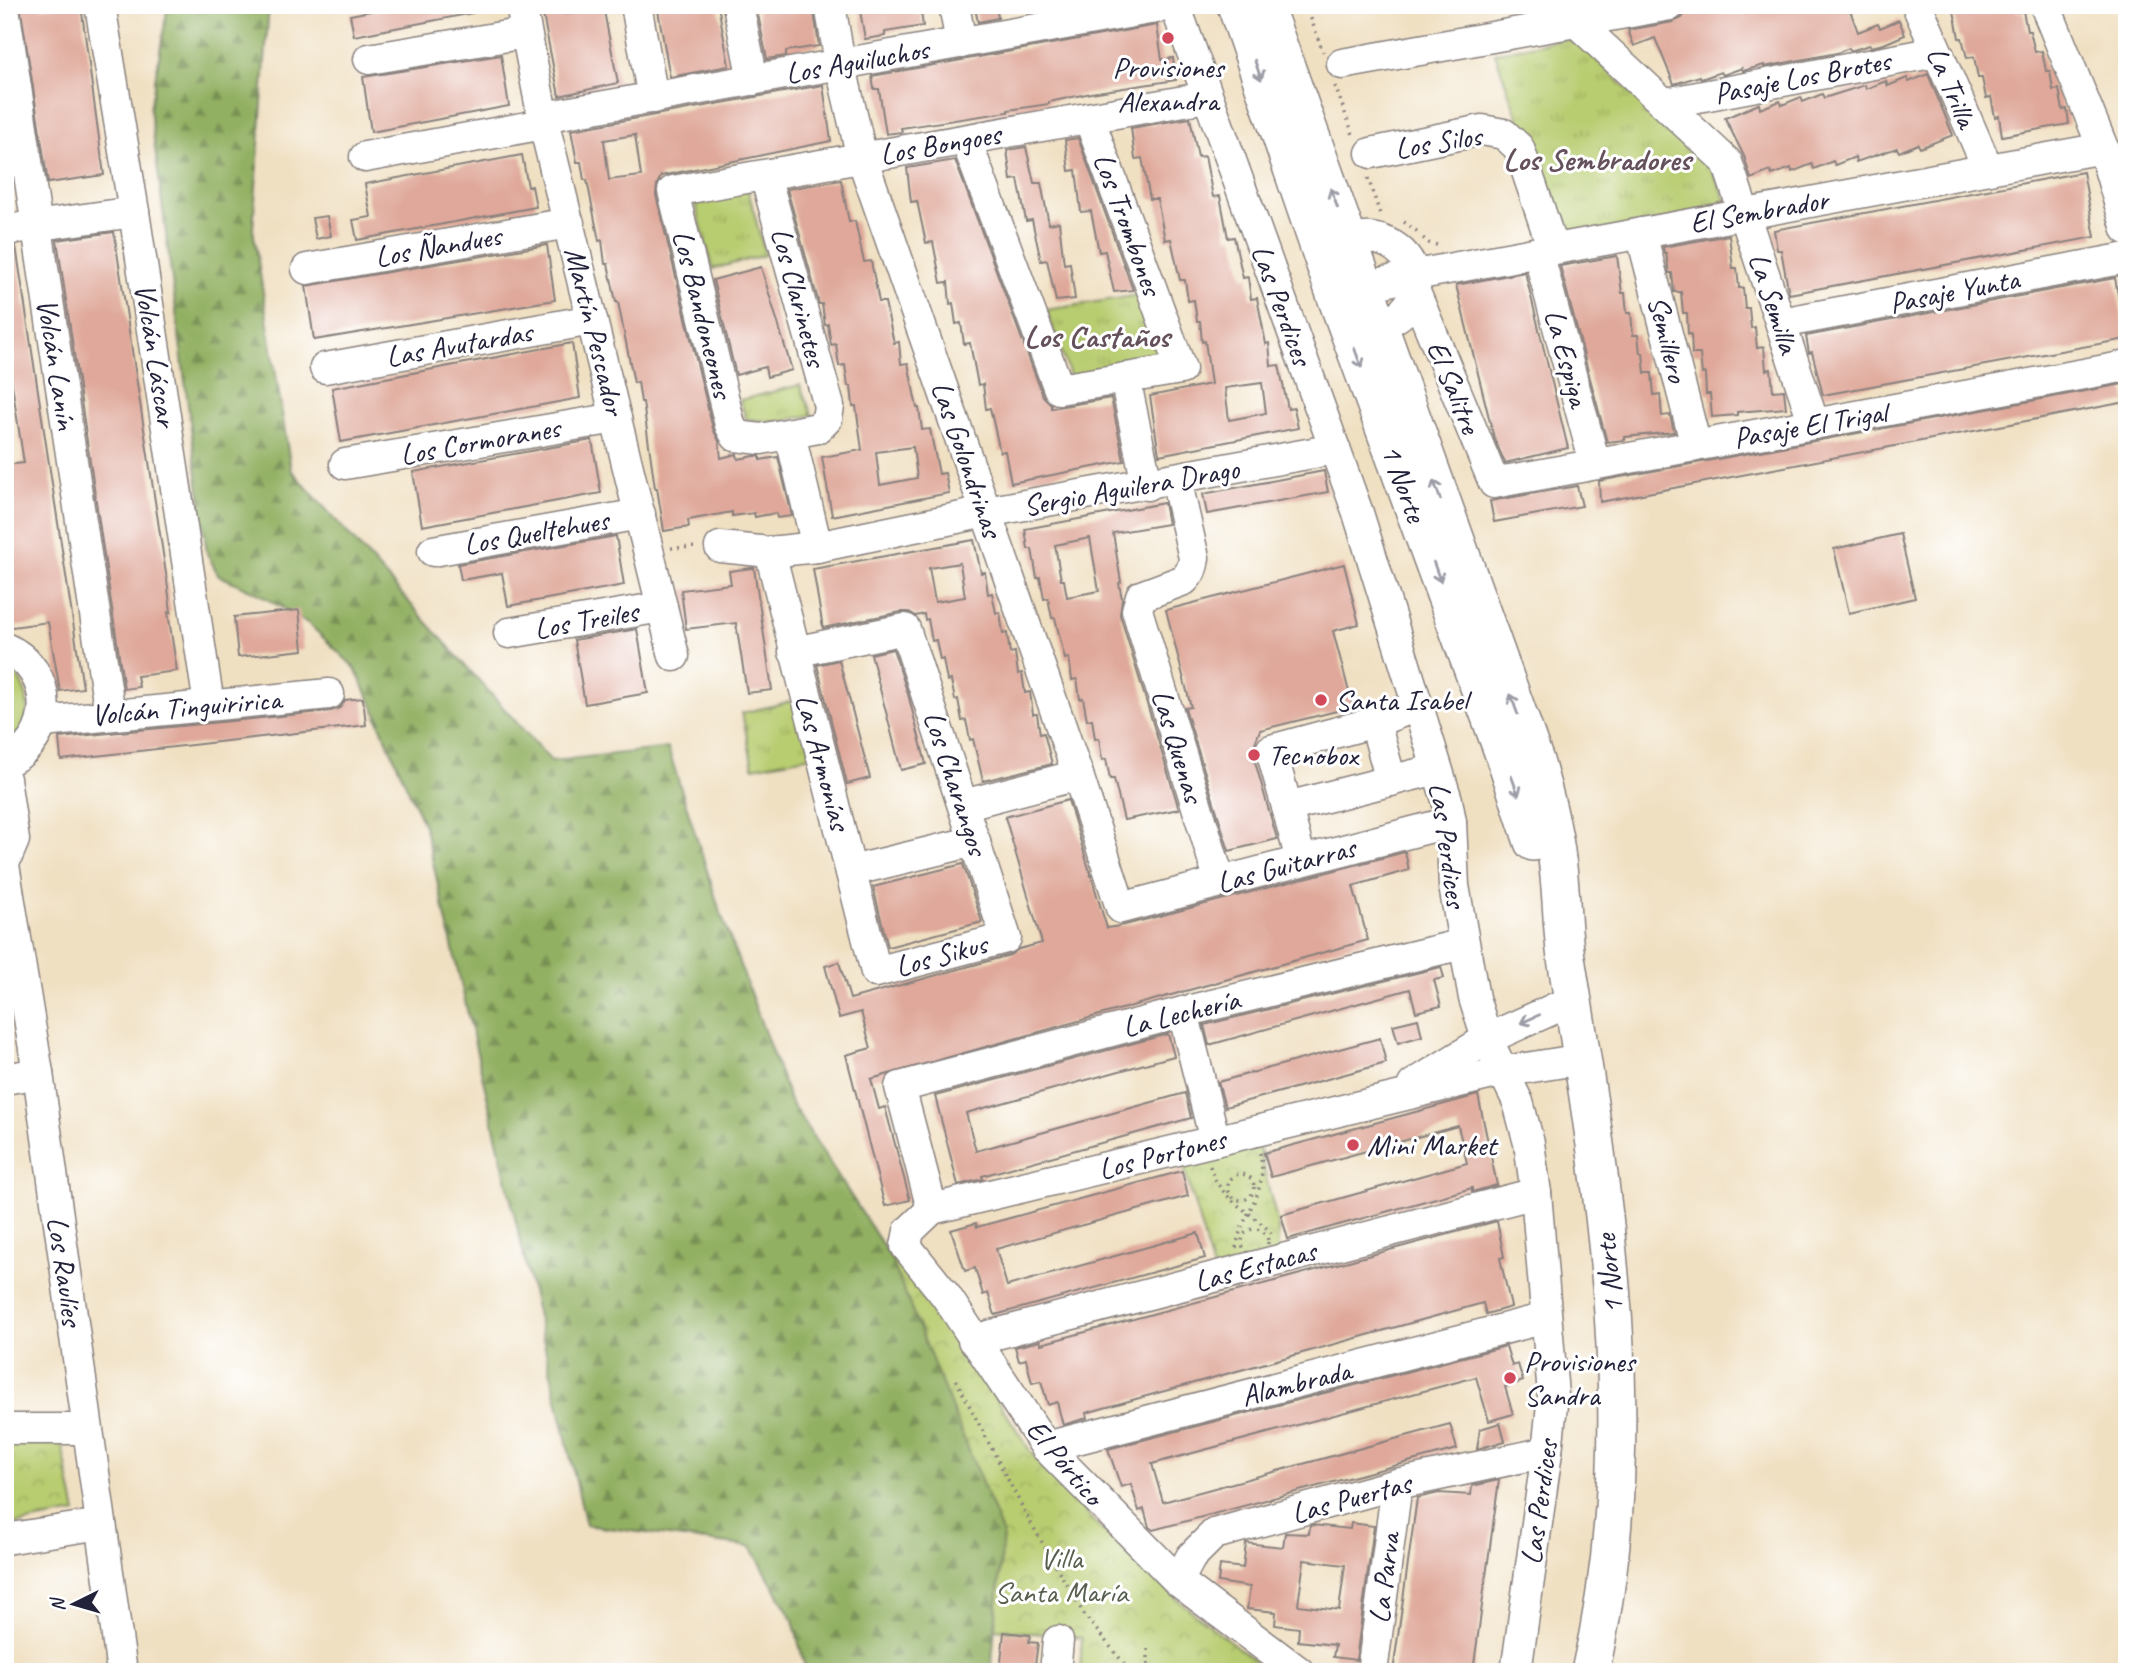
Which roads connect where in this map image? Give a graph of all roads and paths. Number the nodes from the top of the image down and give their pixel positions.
1 (100, 5) edge
2 (636, 5) edge
3 (738, 5) edge
4 (830, 5) edge
5 (954, 5) edge
6 (1173, 5) edge
7 (1236, 5) edge
8 (1264, 5) edge
9 (1670, 5) edge
10 (1917, 5) edge
11 (2045, 5) edge
12 (5, 14) edge
13 (1567, 14) edge
14 (1059, 15) edge
15 (523, 19) edge
16 (961, 43) junction
17 (1937, 52) junction
18 (369, 59) dead end
19 (840, 63) junction
20 (1342, 65) dead end
21 (753, 80) junction
22 (653, 97) junction
23 (1207, 97) junction
24 (1666, 103) junction
25 (1090, 118) junction
26 (543, 120) junction
27 (966, 140) junction
28 (2102, 148) junction
29 (1371, 153) dead end
30 (365, 156) dead end
31 (862, 158) junction
32 (1988, 169) junction
33 (765, 175) junction
34 (673, 191) joint
35 (134, 212) junction
36 (1744, 214) junction
37 (569, 223) junction
38 (36, 226) junction
39 (2127, 229) edge
40 (5, 230) edge
41 (1641, 233) junction
42 (1349, 240) junction
43 (1546, 251) junction
44 (2127, 258) edge
45 (307, 269) dead end
46 (1415, 283) junction
47 (1350, 290) junction
48 (592, 320) junction
49 (1781, 323) junction
50 (1377, 325) junction
51 (2127, 366) edge
52 (325, 368) dead end
53 (1125, 378) junction
54 (616, 418) junction
55 (1814, 424) junction
56 (790, 434) junction
57 (1696, 446) junction
58 (1335, 449) junction
59 (345, 464) dead end
60 (1595, 464) junction
61 (1176, 479) junction
62 (1494, 483) joint
63 (1147, 485) junction
64 (986, 512) junction
65 (639, 514) junction
66 (720, 547) joint
67 (817, 547) junction
68 (648, 548) junction
69 (433, 551) dead end
70 (770, 552) junction
71 (662, 607) junction
72 (509, 634) dead end
73 (5, 648) edge
74 (794, 652) junction
75 (674, 656) dead end
76 (329, 694) dead end
77 (209, 705) junction
78 (1417, 706) junction
79 (110, 714) junction
80 (43, 722) junction
81 (1375, 722) junction
82 (5, 762) edge
83 (1437, 769) junction
84 (1078, 775) junction
85 (5, 779) edge
86 (1391, 781) junction
87 (963, 805) junction
88 (1287, 807) junction
89 (1451, 822) junction
90 (975, 841) junction
91 (5, 861) edge
92 (1301, 861) junction
93 (5, 871) edge
94 (852, 871) junction
95 (1220, 882) junction
96 (1121, 908) joint
97 (1006, 938) joint
98 (1463, 944) junction
99 (1566, 961) junction
100 (876, 972) joint
101 (1573, 1000) junction
102 (1183, 1012) junction
103 (1487, 1039) junction
104 (1583, 1059) junction
105 (1501, 1072) junction
106 (38, 1073) junction
107 (5, 1079) edge
108 (1391, 1098) junction
109 (1254, 1132) junction
110 (1208, 1143) junction
111 (1536, 1193) junction
112 (1230, 1194) joint
113 (932, 1209) junction
114 (1248, 1213) junction
115 (1290, 1257) junction
116 (1237, 1271) junction
117 (1546, 1318) junction
118 (974, 1340) junction
119 (956, 1380) dead end
120 (5, 1429) edge
121 (87, 1429) junction
122 (1046, 1447) junction
123 (1547, 1452) junction
124 (1397, 1484) junction
125 (101, 1524) junction
126 (5, 1539) edge
127 (1178, 1581) junction
128 (1058, 1641) dead end
129 (1148, 1647) dead end
130 (122, 1672) edge
131 (1055, 1672) edge
132 (1131, 1672) edge
133 (1148, 1672) edge
134 (1299, 1672) edge
135 (1372, 1672) edge
136 (1516, 1672) edge
137 (1590, 1672) edge

1 - 35 street, Volcán Láscar
2 - 22 street
3 - 21 street
4 - 19 street, Las Golondrinas
5 - 16 street
6 - 14 street, Los Aguiluchos
6 - 23 street, Las Perdices
7 -> 47 main road, 1 Norte
42 -> 8 main road, 1 Norte
9 - 13 street
10 - 17 street, La Trilla
11 - 28 street
12 - 38 street, Volcán Lanín
13 - 20 street
13 - 24 street, La Semilla
14 - 16 street, Los Aguiluchos
15 - 18 street
15 - 26 street, Martín Pescador
16 - 19 street, Los Aguiluchos
17 - 24 street, Pasaje Los Brotes
17 - 32 street, La Trilla
19 - 21 street, Los Aguiluchos
19 - 31 street, Las Golondrinas
21 - 22 street, Los Aguiluchos
22 - 26 street, Los Aguiluchos
23 - 25 street, Los Bongoes
23 - 58 street, Las Perdices
24 - 36 street, La Semilla
25 - 27 street, Los Bongoes
25 - 53 street, Los Trombones
26 - 30 street, Los Aguiluchos
26 - 37 street, Martín Pescador
27 - 31 street, Los Bongoes
27 - 53 street
28 - 32 street, El Sembrador
28 - 39 street
29 - 43 street, Los Silos
31 - 33 street, Los Bongoes
31 - 64 street, Las Golondrinas
32 - 36 street, El Sembrador
33 - 34 street, Los Bongoes
33 - 56 street, Los Clarinetes
34 - 56 street, Los Bandoneones
35 - 38 street
35 - 77 street, Volcán Láscar
36 - 41 street, El Sembrador
36 - 49 street, La Semilla
37 - 45 street, Los Ñandues
37 - 48 street, Martín Pescador
38 - 40 street
38 - 79 street, Volcán Lanín
41 - 43 street, El Sembrador
41 - 57 street, Semillero
42 - 46 street
42 - 47 main road, 1 Norte
43 - 46 street, El Sembrador
43 - 60 street, La Espiga
44 - 49 street, Pasaje Yunta
46 - 47 street, El Sembrador
46 - 50 street
46 - 62 street, El Salitre
47 - 50 main road, 1 Norte
47 -> 99 main road, 1 Norte
48 - 52 street, Las Avutardas
48 - 54 street, Martín Pescador
49 - 55 street, La Semilla
99 -> 50 main road, 1 Norte
51 - 55 street, Pasaje El Trigal
53 - 63 street
54 - 59 street, Los Cormoranes
54 - 65 street, Martín Pescador
55 - 57 street, Pasaje El Trigal
56 - 67 street
57 - 60 street, Pasaje El Trigal
58 - 61 street, Sergio Aguilera Drago
58 - 78 street, Las Perdices
60 - 62 street, Pasaje El Trigal
61 - 63 street, Sergio Aguilera Drago
61 - 95 street, Las Quenas
63 - 64 street, Sergio Aguilera Drago
64 - 67 street, Sergio Aguilera Drago
64 - 84 street, Las Golondrinas
65 - 68 street, Martín Pescador
65 - 69 street, Los Queltehues
66 - 68 path
66 - 70 street, Sergio Aguilera Drago
67 - 70 street, Sergio Aguilera Drago
68 - 71 street, Martín Pescador
70 - 74 street, Las Armonías
71 - 72 street, Los Treiles
71 - 75 street, Martín Pescador
73 - 80 street
74 - 87 street, Los Charangos
74 - 94 street, Las Armonías
76 - 77 street, Volcán Tinguiririca
77 - 79 street, Volcán Tinguiririca
78 - 81 street
78 - 83 street, Las Perdices
79 - 80 street, Volcán Tinguiririca
80 - 82 street
81 - 86 street
81 - 88 street
83 - 86 street
83 - 89 street, Las Perdices
84 - 87 street
84 - 96 street, Las Golondrinas
85 - 91 street
86 - 88 street
87 - 90 street, Los Charangos
88 - 92 street
89 - 92 street, Las Guitarras
89 - 98 street, Las Perdices
90 - 94 street
90 - 97 street, Los Charangos
92 - 95 street, Las Guitarras
93 - 106 street, Los Raulíes
94 - 100 street, Las Armonías
95 - 96 street, Las Guitarras
97 - 100 street, Los Sikus
98 - 102 street, La Lechería
98 - 103 street, Las Perdices
99 - 101 main road, 1 Norte
101 -> 103 street, Los Portones
101 - 104 main road, 1 Norte
102 - 110 street
102 - 113 street, La Lechería
103 - 105 street, Las Perdices
103 - 108 street, Los Portones
104 - 105 street, Los Portones
104 - 137 main road, 1 Norte
105 - 108 street, Los Portones
105 - 111 street, Las Perdices
106 - 107 street
106 - 121 street, Los Raulíes
108 - 109 street, Los Portones
109 - 110 street, Los Portones
109 - 114 path
110 - 113 street, Los Portones
110 - 114 path
111 - 115 street, Las Estacas
111 - 117 street, Las Perdices
112 - 112 path
113 - 118 street, El Pórtico
114 - 115 path
114 - 116 path
115 - 116 street, Las Estacas
116 - 118 street, Las Estacas
117 - 122 street, Alambrada
117 - 123 street, Las Perdices
118 - 122 street, El Pórtico
119 - 132 path
120 - 121 street
121 - 125 street, Los Raulíes
122 - 127 street, El Pórtico
123 - 124 street, Las Puertas
123 - 136 street, Las Perdices
124 - 127 street, Las Puertas
124 - 135 street, La Parva
125 - 126 street
125 - 130 street, Los Raulíes
127 - 134 street, El Pórtico
128 - 131 street
129 - 133 path

